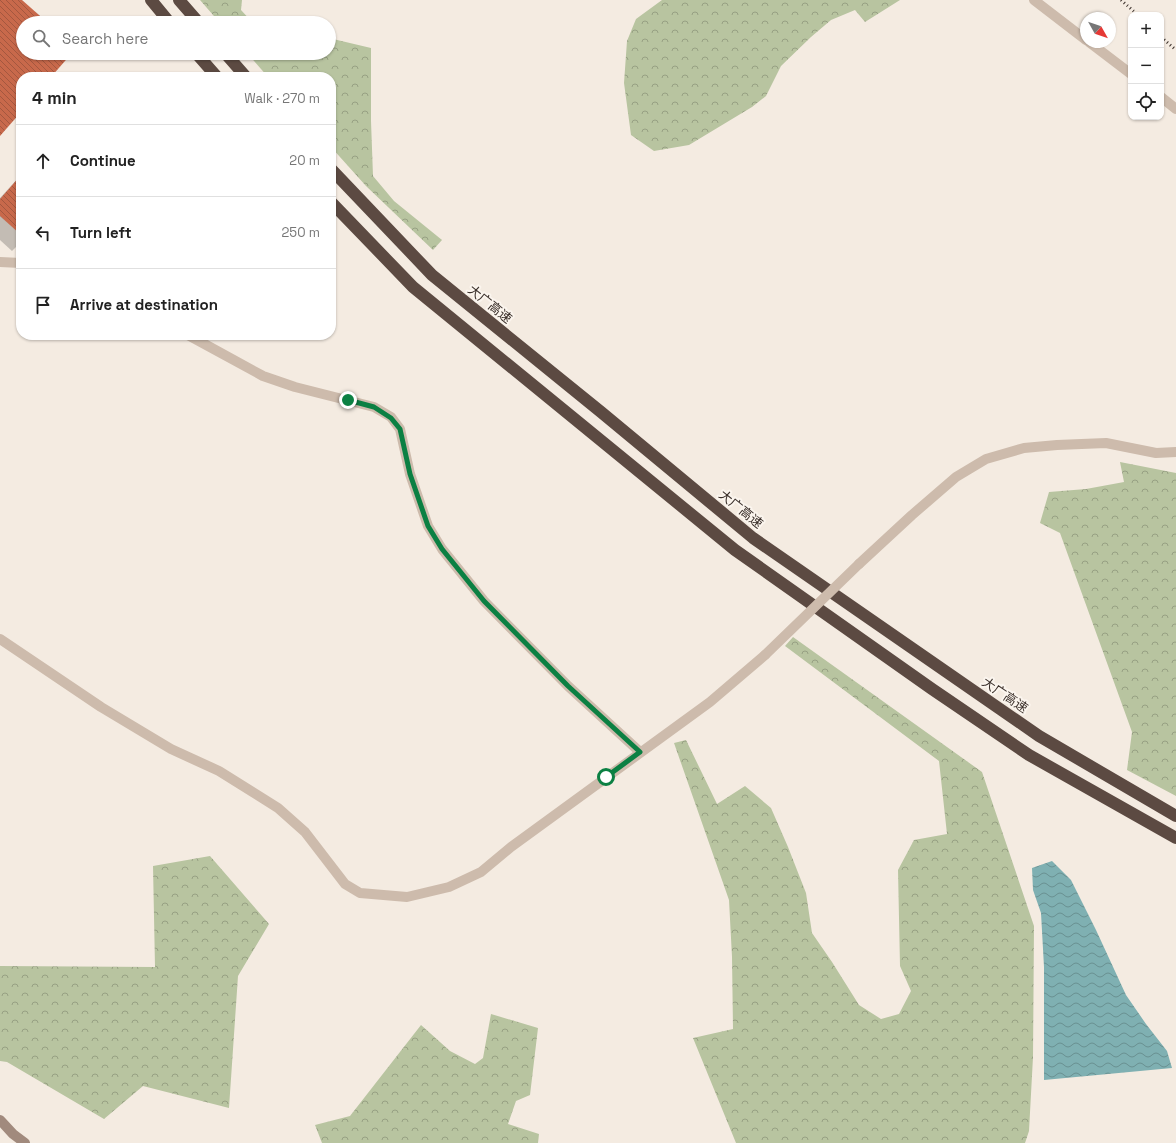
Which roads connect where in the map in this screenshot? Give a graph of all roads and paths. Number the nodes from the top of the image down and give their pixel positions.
1 (151, 0) edge
2 (179, 0) edge
3 (1034, 0) edge
4 (164, 16) edge
5 (193, 16) edge
6 (1080, 35) edge
7 (1097, 48) edge
8 (202, 60) edge
9 (231, 60) edge
10 (213, 72) edge
11 (242, 72) edge
12 (1128, 72) edge
13 (1164, 99) edge
14 (1176, 109) edge
15 (336, 174) edge
16 (336, 207) edge
17 (0, 262) edge
18 (16, 263) edge
19 (197, 340) edge
20 (1176, 452) edge
21 (0, 639) edge
22 (640, 752) junction
23 (1176, 816) edge
24 (1176, 838) edge
25 (0, 1120) edge
26 (25, 1143) edge

1 - 4 highway
2 - 5 highway
3 - 6 street
7 - 12 street
8 - 10 highway
9 - 11 highway
13 - 14 street
15 - 23 highway, 大广高速
16 - 24 highway
17 - 18 street
19 - 22 street
20 - 22 street, bridge
21 - 22 street
25 - 26 street

